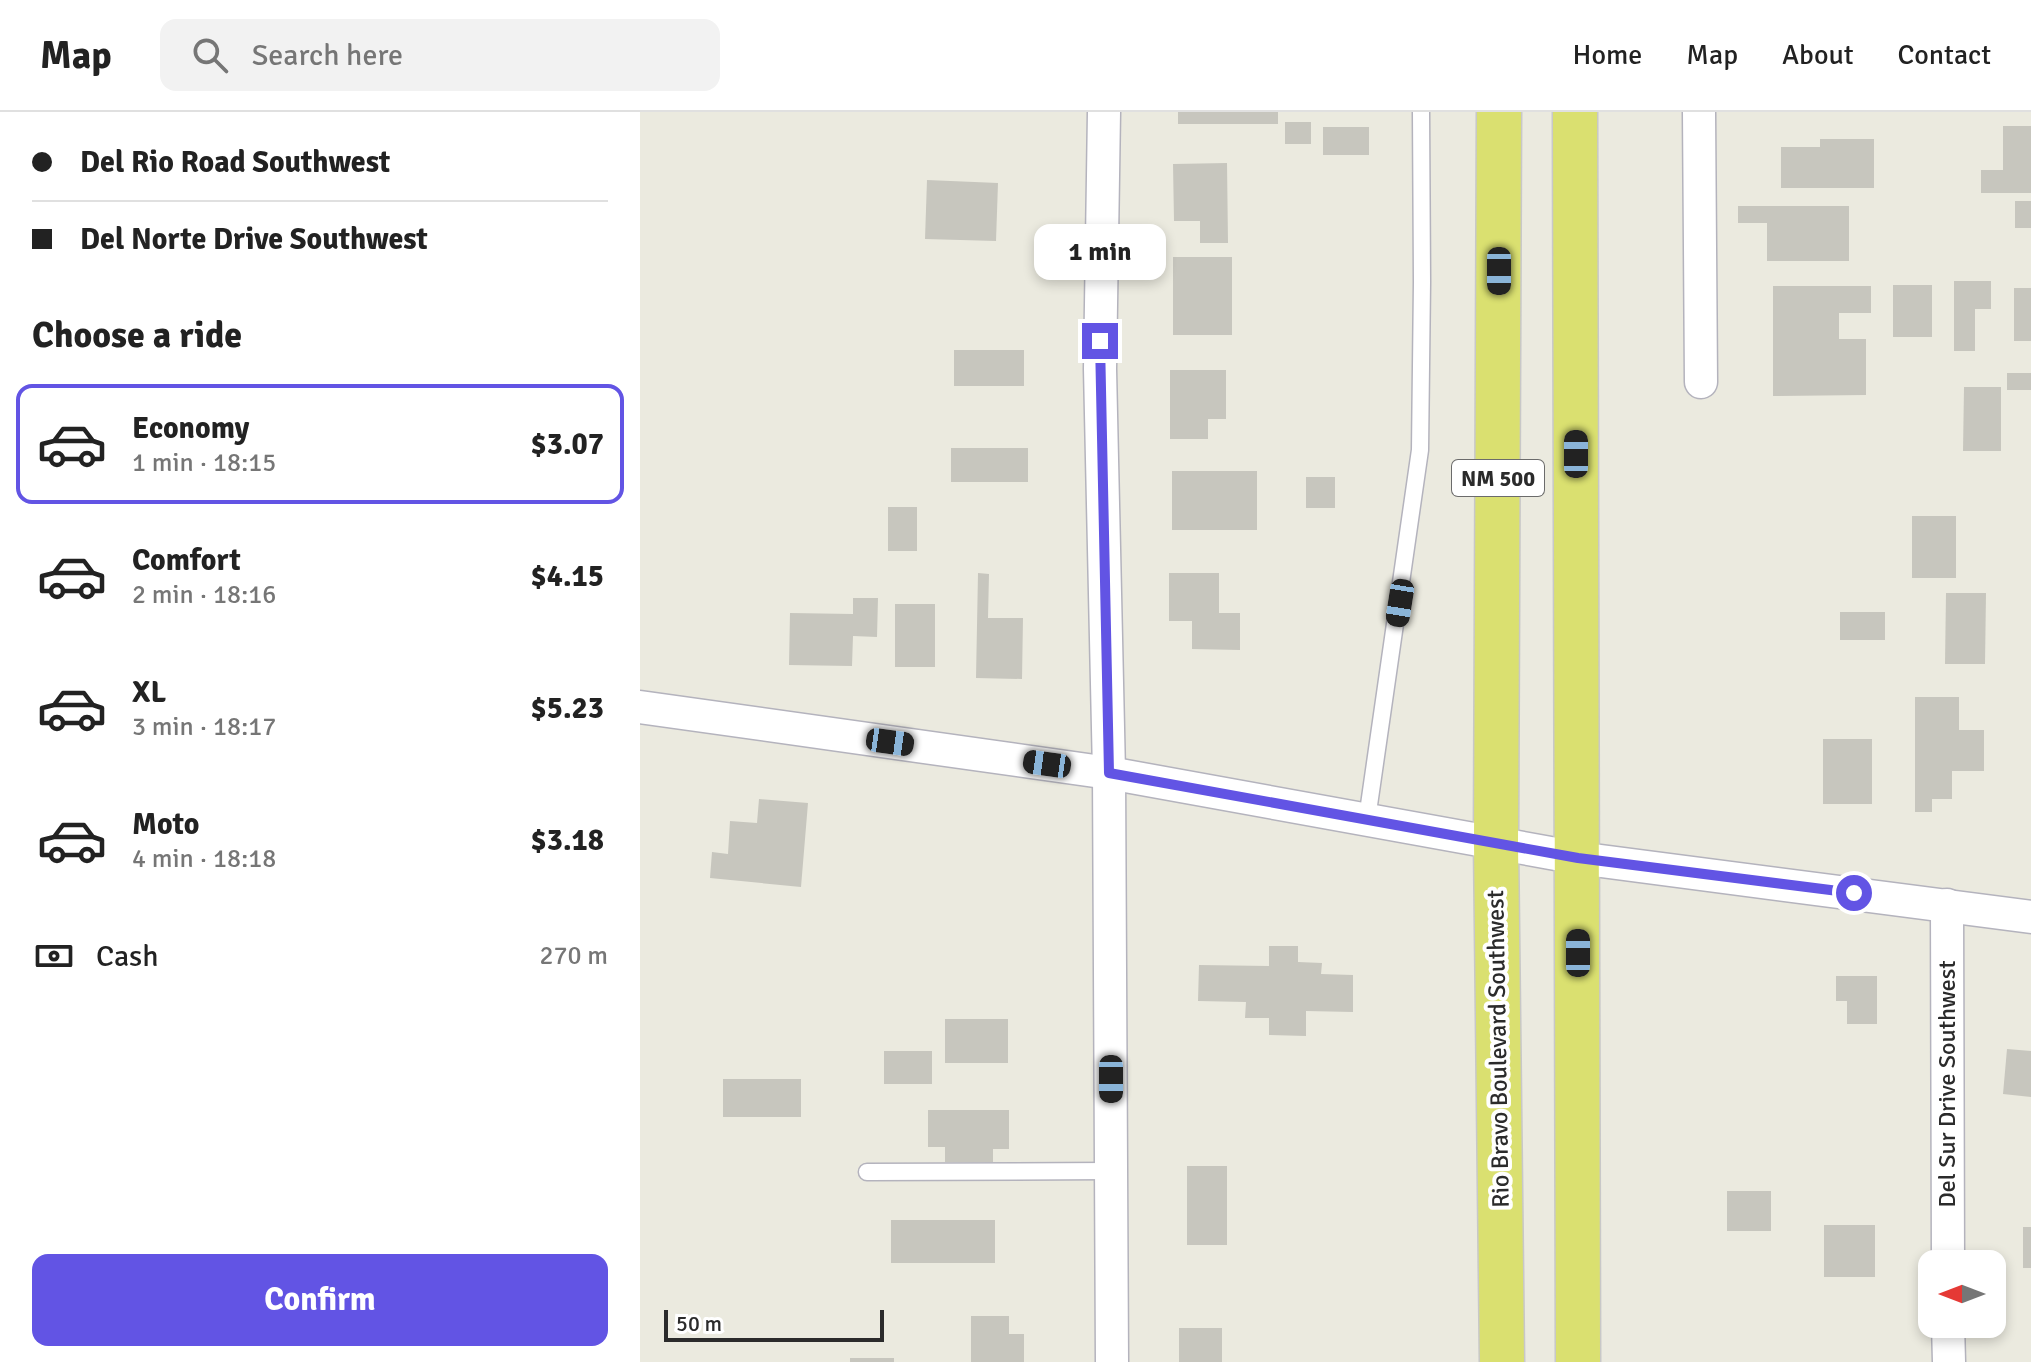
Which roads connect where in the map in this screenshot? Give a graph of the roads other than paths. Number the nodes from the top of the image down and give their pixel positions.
1 (1104, 112) edge
2 (1421, 112) edge
3 (1499, 112) edge
4 (1575, 112) edge
5 (1699, 112) edge
6 (1701, 382) dead end
7 (640, 707) edge
8 (1109, 773) junction
9 (1367, 819) junction
10 (1496, 844) junction
11 (1578, 858) junction
12 (1947, 905) junction
13 (2031, 917) edge
14 (1111, 1171) junction
15 (867, 1172) dead end
16 (1948, 1250) edge
17 (1948, 1338) edge
18 (1112, 1362) edge
19 (1502, 1362) edge
20 (1578, 1362) edge
21 (1949, 1362) edge

1 - 8 street
2 - 9 lane
3 - 10 main road, Rio Bravo Boulevard Southwest / NM 500
4 - 11 main road, NM 500
5 - 6 street
7 - 8 street
8 - 9 street
8 - 14 street
9 - 10 street
10 - 11 street
10 - 19 main road, Rio Bravo Boulevard Southwest / NM 500
11 - 12 street
11 - 20 main road, NM 500
12 - 13 street
12 - 16 street, Del Sur Drive Southwest
14 - 15 lane
14 - 18 street
17 - 21 street

